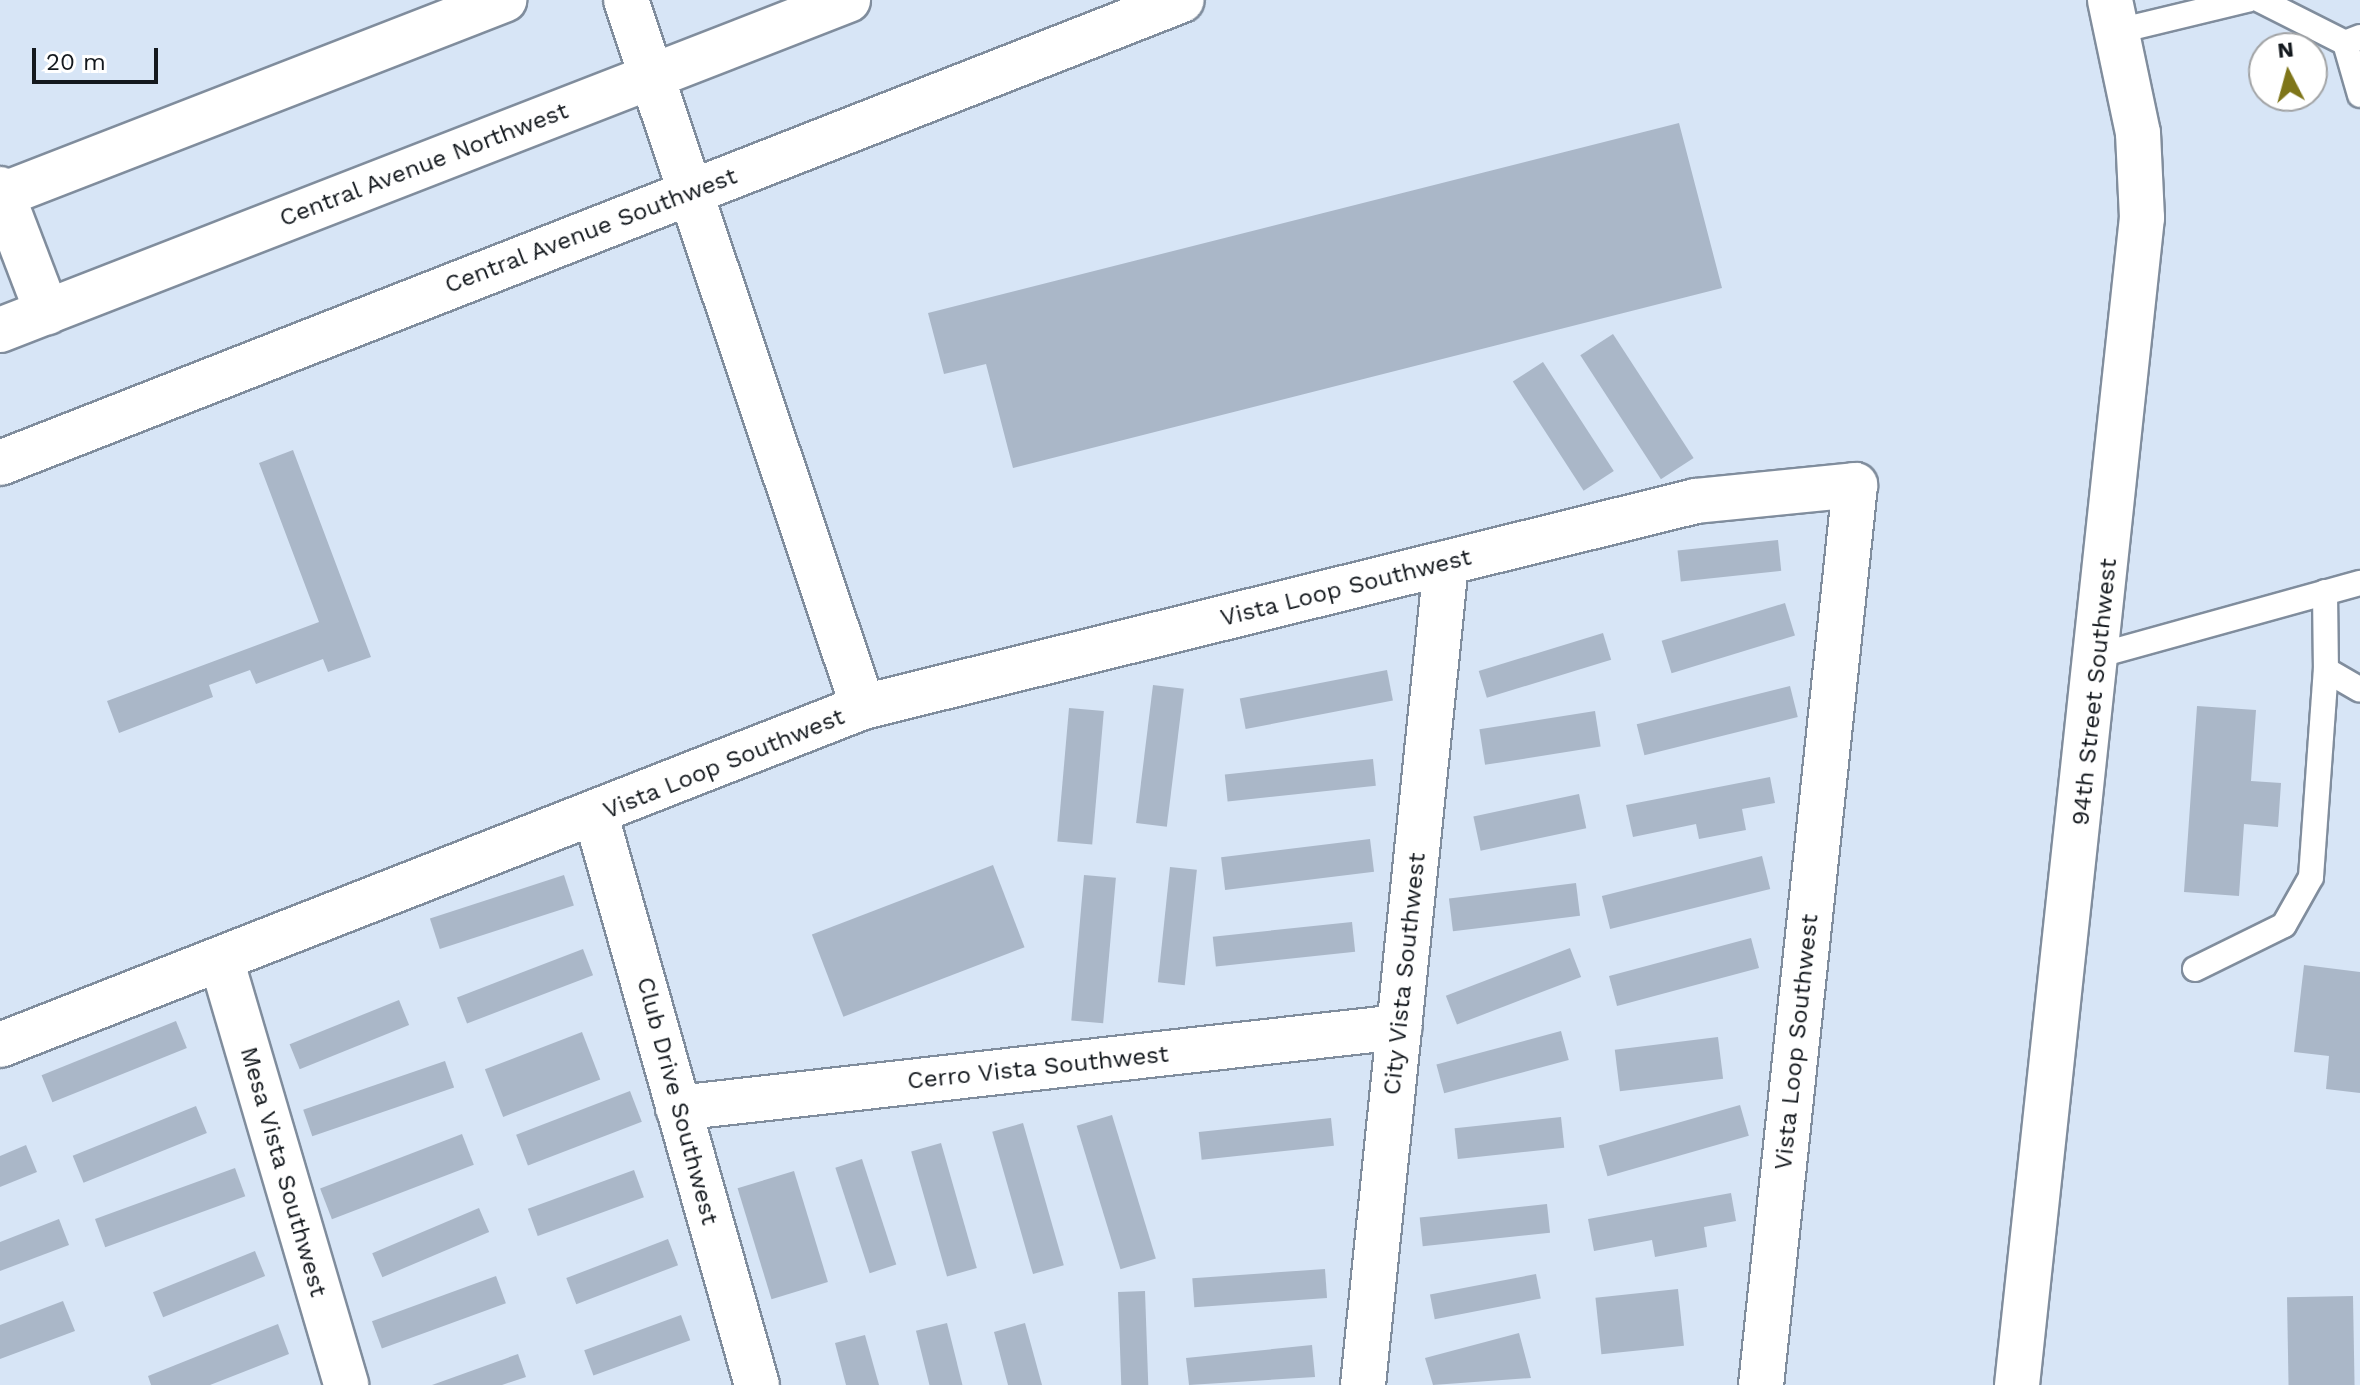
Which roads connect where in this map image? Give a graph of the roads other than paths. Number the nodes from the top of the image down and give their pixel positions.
1 (504, 0) edge
2 (626, 0) edge
3 (848, 0) edge
4 (1182, 0) edge
5 (2247, 0) edge
6 (2260, 0) edge
7 (2114, 15) edge
8 (2352, 40) edge
9 (654, 76) junction
10 (2360, 95) edge
11 (692, 191) junction
12 (1, 194) edge
13 (47, 312) junction
14 (0, 330) edge
15 (0, 463) edge
16 (1446, 563) junction
17 (2360, 583) edge
18 (2325, 592) junction
19 (2100, 655) junction
20 (2326, 670) junction
21 (2360, 690) edge
22 (863, 707) junction
23 (596, 816) junction
24 (221, 959) junction
25 (2195, 969) dead end
26 (1399, 1027) junction
27 (0, 1045) edge
28 (678, 1108) junction
29 (346, 1385) edge
30 (757, 1385) edge
31 (1363, 1385) edge
32 (1761, 1385) edge
33 (2017, 1385) edge

1 - 12 street
2 - 9 street
3 - 9 street, Central Avenue Northwest
4 - 11 street, Central Avenue Southwest
5 - 7 lane
6 - 8 lane
7 - 19 street, 94th Street Southwest
8 - 10 lane
9 - 11 street
9 - 13 street, Central Avenue Northwest
11 - 15 street, Central Avenue Southwest
11 - 22 street
12 - 13 street
13 - 14 street, Central Avenue Northwest
16 - 22 street, Vista Loop Southwest
16 - 26 street, City Vista Southwest
16 - 32 street, Vista Loop Southwest
17 - 18 lane
18 - 19 lane
18 - 20 lane
19 - 33 street, 94th Street Southwest
20 - 21 lane
20 - 25 lane
22 - 23 street, Vista Loop Southwest
23 - 24 street, Vista Loop Southwest
23 - 28 street, Club Drive Southwest
24 - 27 street, Vista Loop Southwest
24 - 29 street, Mesa Vista Southwest
26 - 28 street, Cerro Vista Southwest
26 - 31 street, City Vista Southwest
28 - 30 street, Club Drive Southwest

